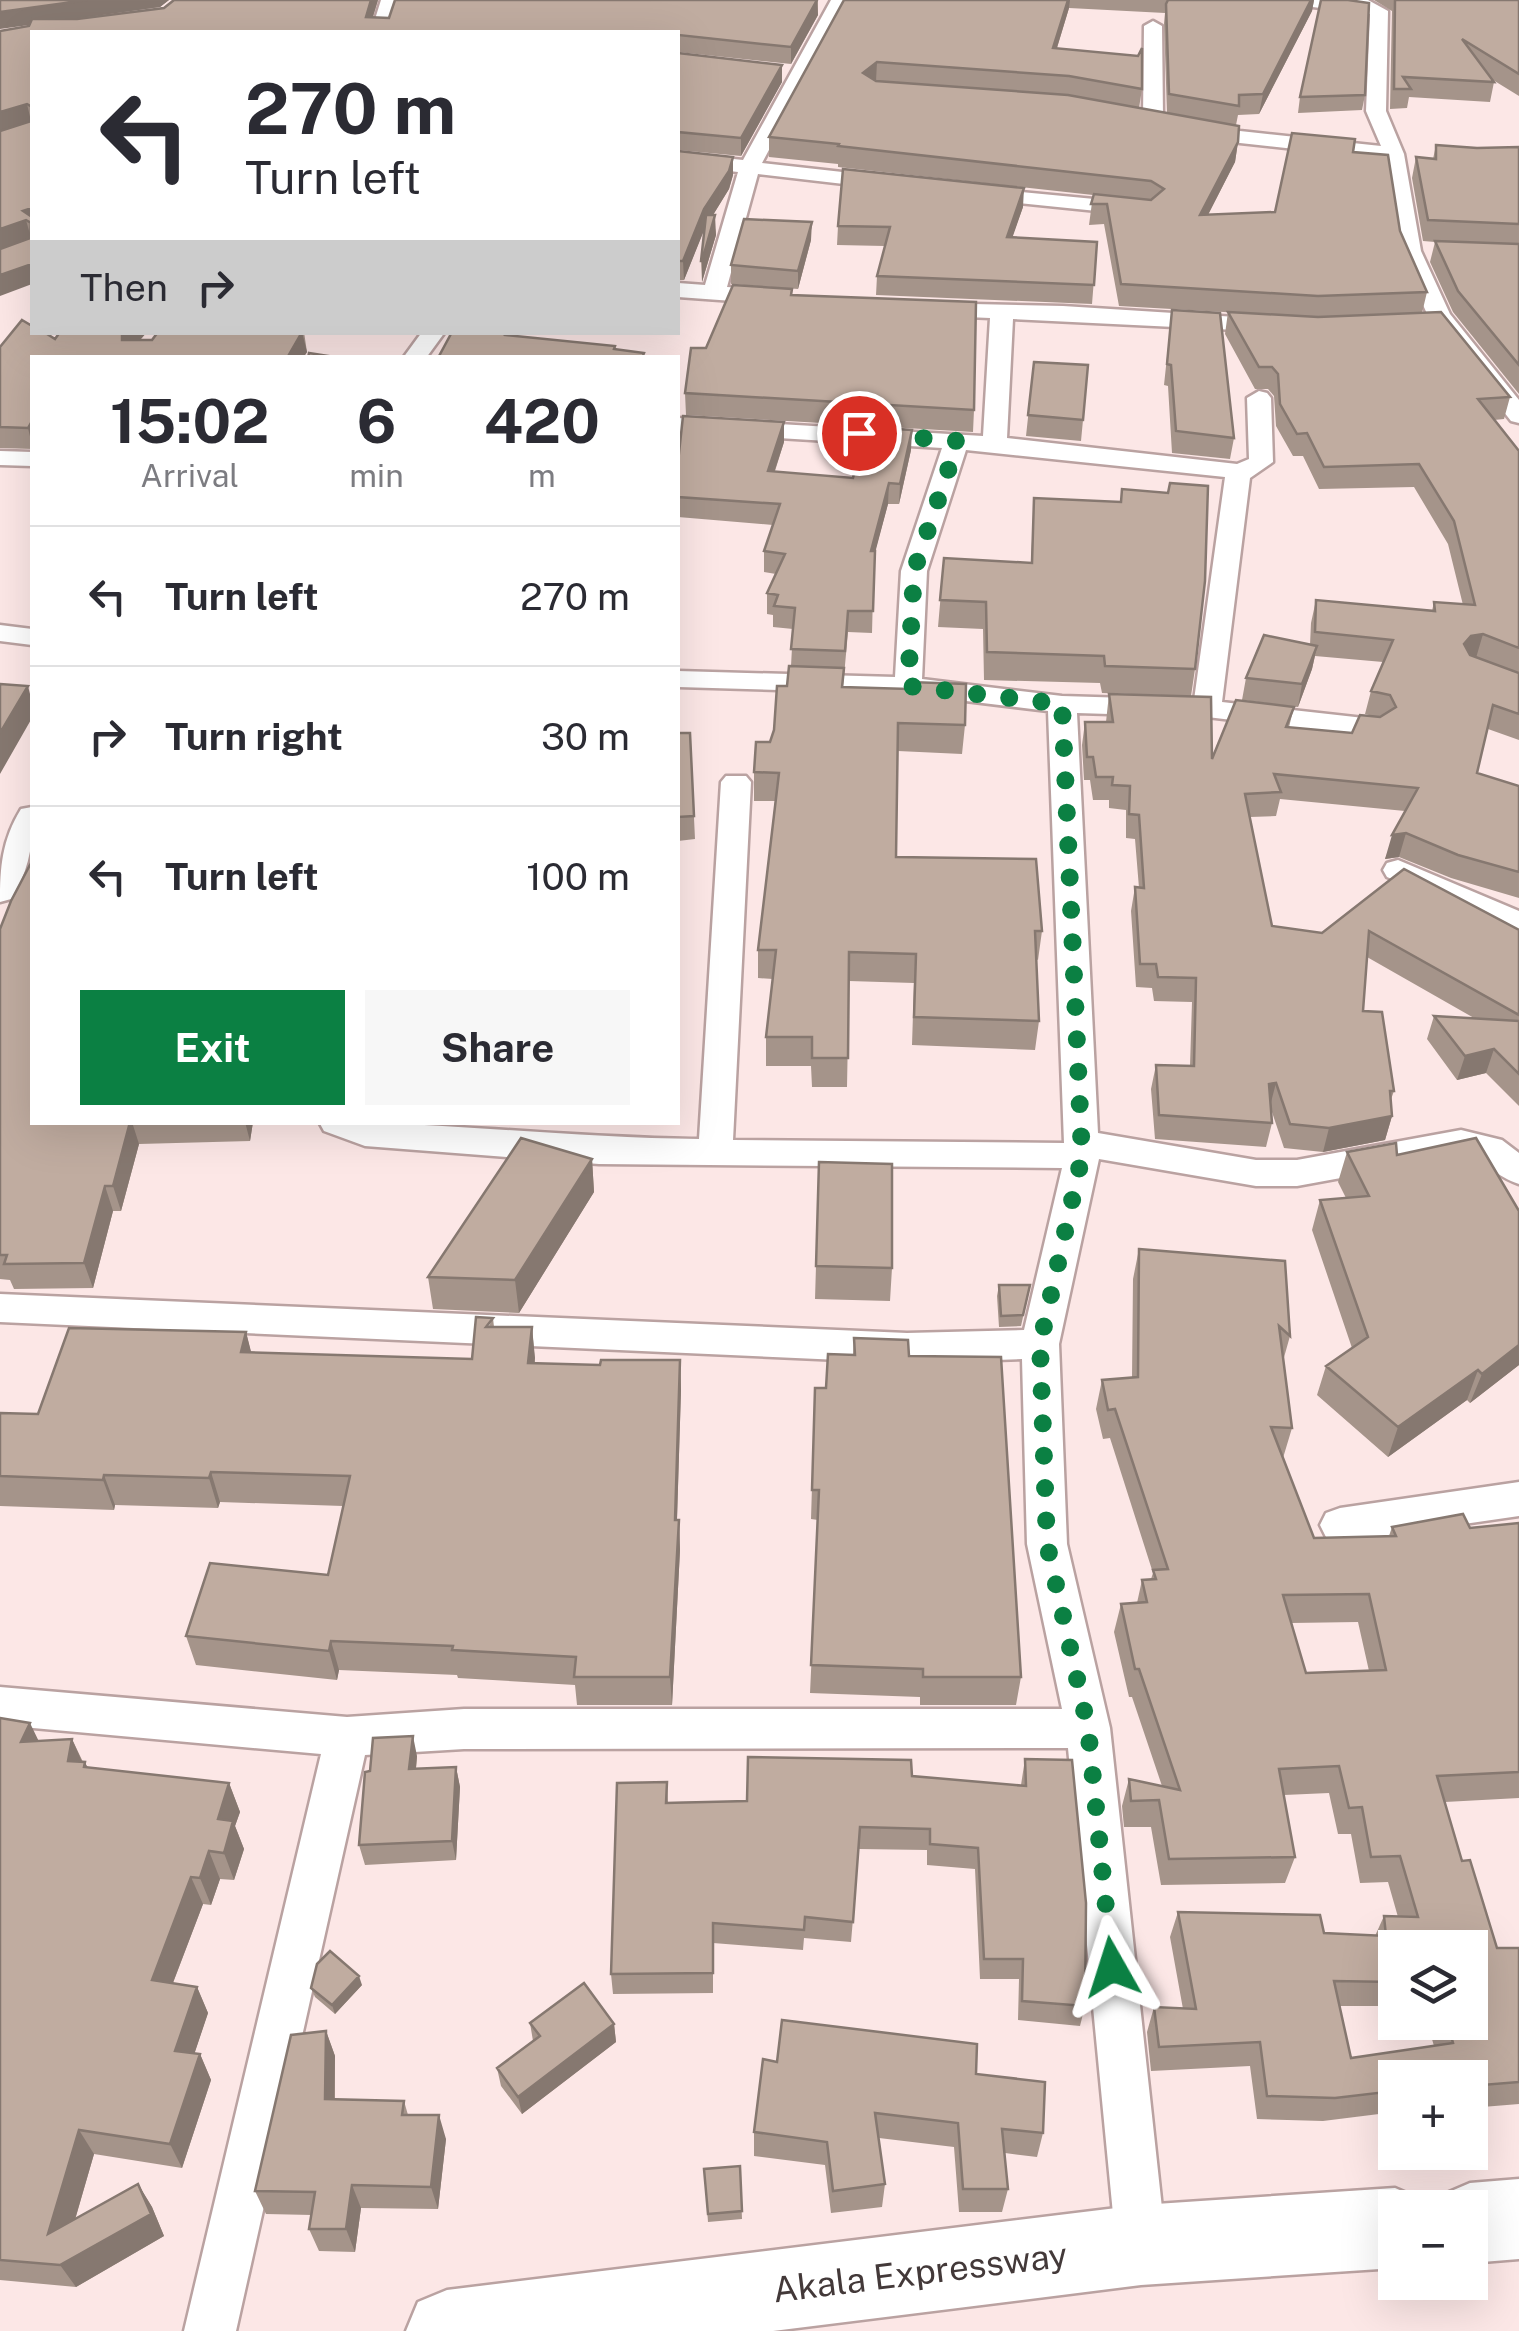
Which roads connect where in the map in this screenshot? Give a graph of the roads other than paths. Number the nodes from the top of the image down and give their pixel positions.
1 (390, 0) edge
2 (1296, 0) edge
3 (831, 5) edge
4 (1154, 26) dead end
5 (381, 30) edge
6 (1394, 154) junction
7 (680, 159) edge
8 (750, 166) junction
9 (914, 187) edge
10 (950, 191) edge
11 (1146, 210) edge
12 (680, 290) edge
13 (714, 292) junction
14 (806, 300) edge
15 (898, 308) edge
16 (1002, 312) junction
17 (1444, 322) junction
18 (1410, 324) edge
19 (1294, 326) edge
20 (432, 335) edge
21 (416, 355) edge
22 (1259, 398) dead end
23 (1519, 416) edge
24 (680, 425) edge
25 (958, 441) junction
26 (995, 444) junction
27 (0, 458) edge
28 (30, 460) edge
29 (1238, 474) junction
30 (0, 633) edge
31 (30, 637) edge
32 (680, 678) edge
33 (908, 686) junction
34 (1062, 704) junction
35 (1208, 710) junction
36 (1373, 728) edge
37 (736, 782) dead end
38 (30, 821) edge
39 (1398, 870) edge
40 (0, 892) edge
41 (1519, 923) edge
42 (343, 1125) edge
43 (1081, 1150) junction
44 (714, 1154) junction
45 (1519, 1171) edge
46 (0, 1308) edge
47 (1040, 1344) junction
48 (1519, 1499) edge
49 (1340, 1525) dead end
50 (0, 1706) edge
51 (1088, 1728) junction
52 (348, 1737) junction
53 (1519, 2220) edge
54 (1488, 2222) edge
55 (1378, 2229) edge
56 (1141, 2245) junction
57 (210, 2331) edge
58 (447, 2331) edge

1 - 5 street
2 - 6 street
3 - 8 street
4 - 6 street
6 - 17 street
7 - 8 street
8 - 9 street
8 - 13 street
10 - 11 street
12 - 13 street
13 - 14 street
15 - 16 street
16 - 19 street
16 - 26 street
17 - 18 street
17 - 23 street
20 - 21 street
22 - 29 street
24 - 25 street
25 - 26 street
25 - 33 street
26 - 29 street
27 - 28 street
29 - 35 street
30 - 31 street
32 - 33 street
33 - 34 street
34 - 35 street
34 - 43 street
35 - 36 street
37 - 44 street
38 - 40 street
39 - 41 street
42 - 44 street
43 - 44 street
43 - 45 street
43 - 47 street
46 - 47 street
47 - 51 street
48 - 49 street
50 - 52 street
51 - 52 street
51 - 56 street
52 - 57 street
53 - 54 main road
55 - 56 main road, Akala Expressway
56 - 58 main road, Akala Expressway

